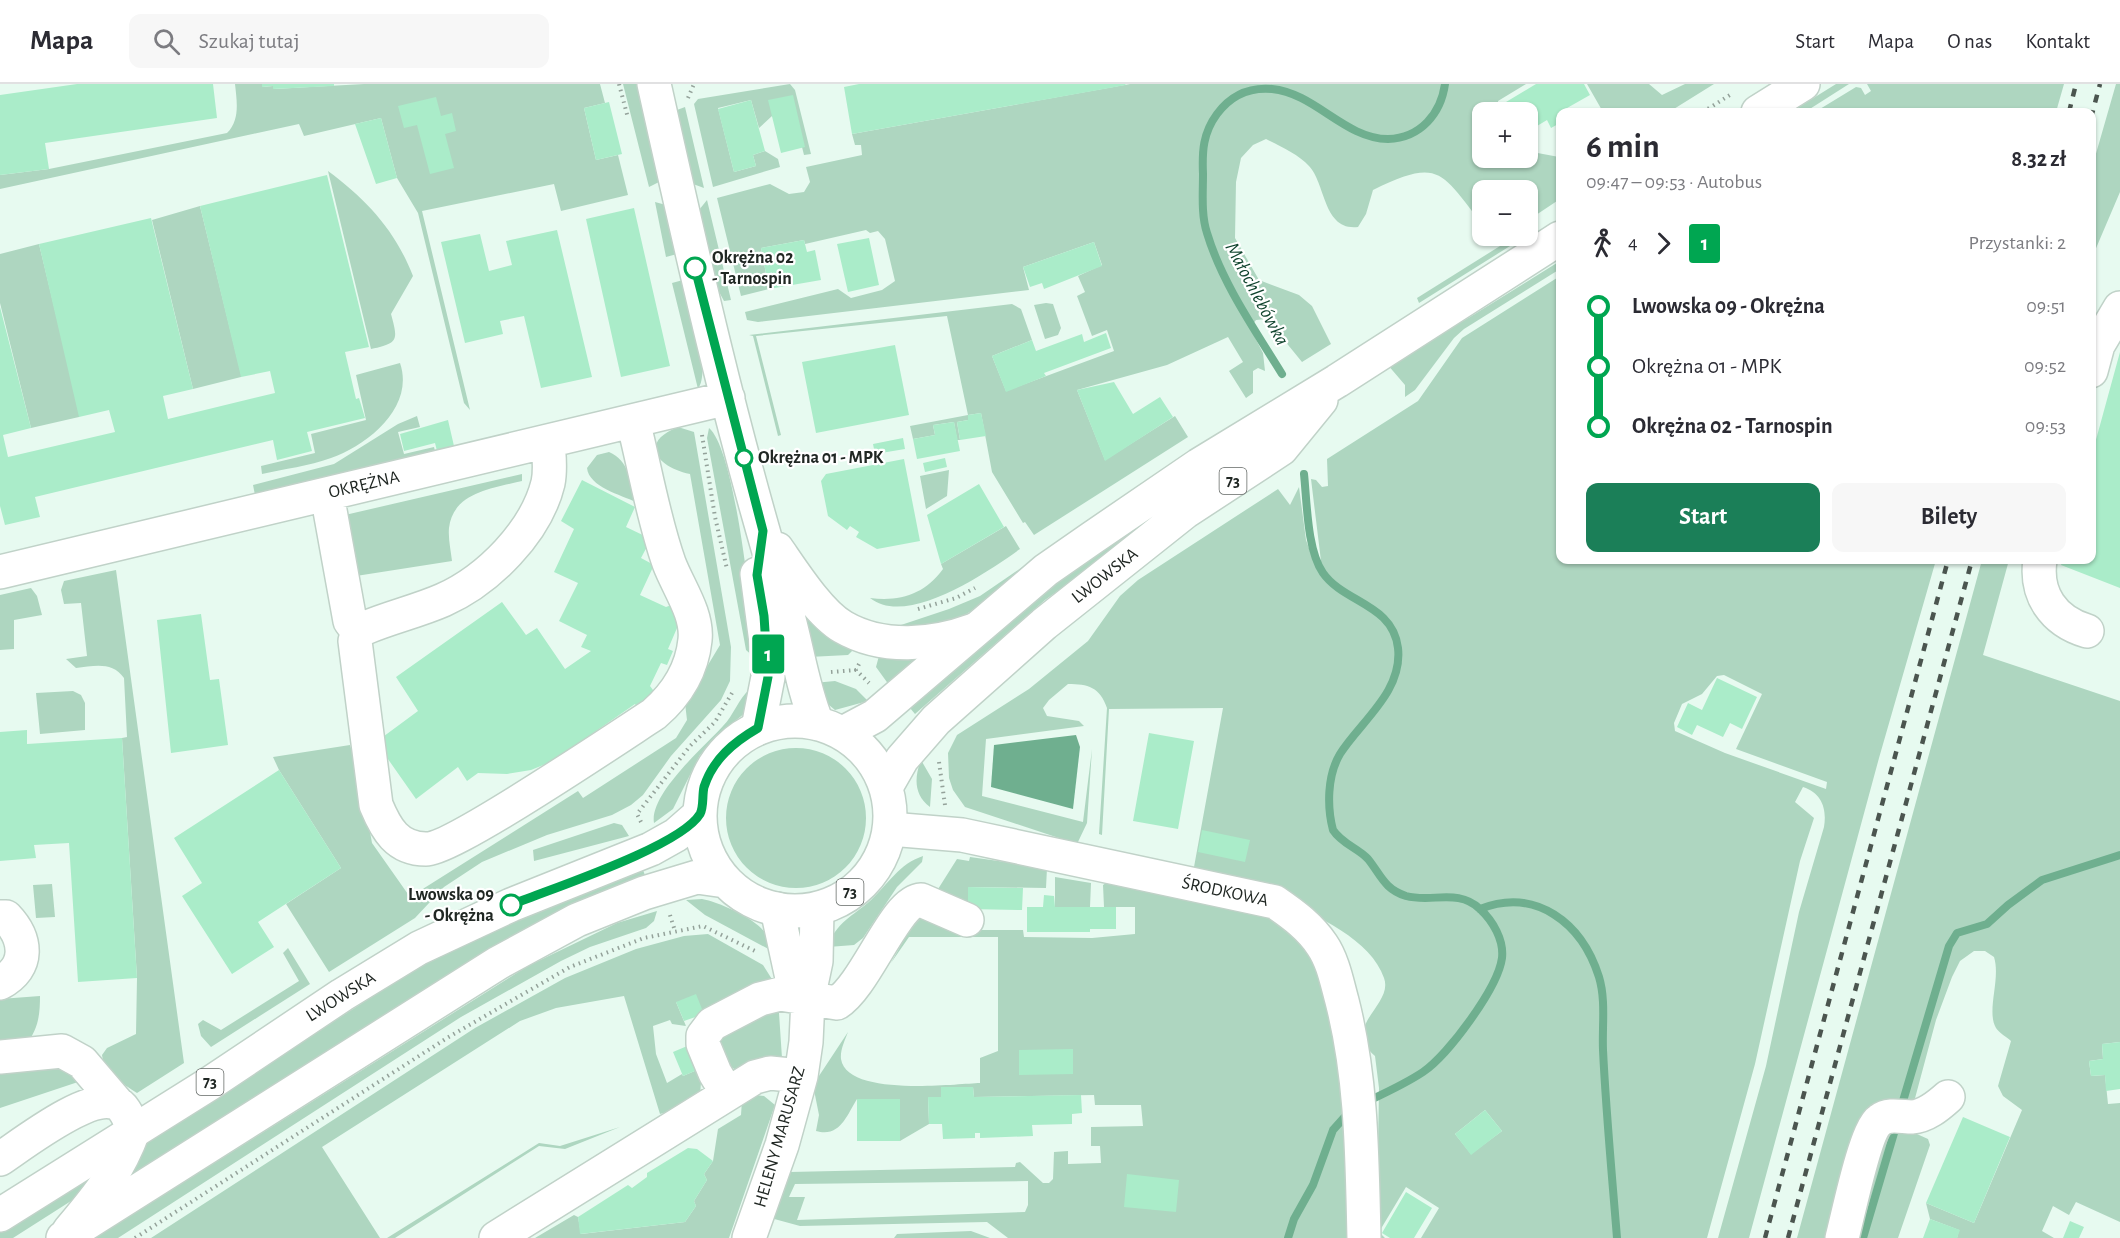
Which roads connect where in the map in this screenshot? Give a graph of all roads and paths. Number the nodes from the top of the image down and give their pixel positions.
1 (654, 84) edge
2 (694, 84) edge
3 (1803, 84) edge
4 (1748, 101) edge
5 (691, 108) dead end
6 (1719, 108) edge
7 (1556, 241) edge
8 (2120, 308) edge
9 (2096, 352) edge
10 (1337, 381) junction
11 (728, 398) junction
12 (633, 421) junction
13 (548, 442) junction
14 (327, 494) junction
15 (763, 531) junction
16 (2040, 564) edge
17 (0, 572) edge
18 (981, 585) dead end
19 (916, 610) dead end
20 (974, 630) junction
21 (2087, 631) dead end
22 (358, 632) junction
23 (873, 639) junction
24 (737, 685) dead end
25 (891, 703) junction
26 (758, 728) junction
27 (830, 728) junction
28 (922, 736) junction
29 (886, 786) junction
30 (637, 814) dead end
31 (700, 814) junction
32 (890, 829) junction
33 (940, 832) junction
34 (725, 881) junction
35 (777, 909) junction
36 (817, 909) junction
37 (0, 917) edge
38 (967, 920) dead end
39 (786, 961) junction
40 (0, 983) edge
41 (808, 999) junction
42 (0, 1057) edge
43 (801, 1076) junction
44 (727, 1093) junction
45 (1948, 1097) dead end
46 (125, 1116) junction
47 (0, 1159) edge
48 (0, 1215) edge
49 (63, 1238) edge
50 (135, 1238) edge
51 (496, 1238) edge
52 (749, 1238) edge
53 (1364, 1238) edge
54 (1842, 1238) edge

1 - 11 main road
2 - 5 path
3 - 4 main road
4 - 6 path
7 - 10 main road, LWOWSKA / 73
8 - 9 main road
10 - 20 main road, LWOWSKA / 73
10 - 28 main road, LWOWSKA / 73
11 - 12 main road, OKRĘŻNA
11 - 15 main road
12 - 13 main road, OKRĘŻNA
12 - 22 main road
13 - 14 main road, OKRĘŻNA
13 - 22 main road
14 - 17 main road, OKRĘŻNA
14 - 22 main road
15 - 23 main road
15 - 26 main road
15 - 27 main road
16 - 21 main road
18 - 19 path
20 - 23 main road
20 - 25 main road, LWOWSKA / 73
23 - 25 path
24 - 30 path
25 - 27 main road, LWOWSKA / 73
26 - 27 main road, 73
26 - 31 main road, 73
27 - 29 main road, 73
28 - 29 main road, LWOWSKA / 73
28 - 33 path
29 - 32 main road, 73
31 - 34 main road, 73
31 - 46 main road, LWOWSKA / 73
32 - 33 main road, ŚRODKOWA
32 - 36 main road, 73
33 - 53 main road, ŚRODKOWA
34 - 35 main road, 73
34 - 49 main road, 73
35 - 36 main road, 73
35 - 39 main road
36 - 41 main road, HELENY MARUSARZ
37 - 40 main road
38 - 41 main road
39 - 41 main road
39 - 50 path
41 - 43 main road, HELENY MARUSARZ
41 - 44 main road
42 - 46 main road
43 - 44 main road
43 - 52 main road, HELENY MARUSARZ
44 - 51 main road
45 - 54 main road
46 - 47 main road
46 - 48 main road, LWOWSKA / 73
46 - 49 main road

